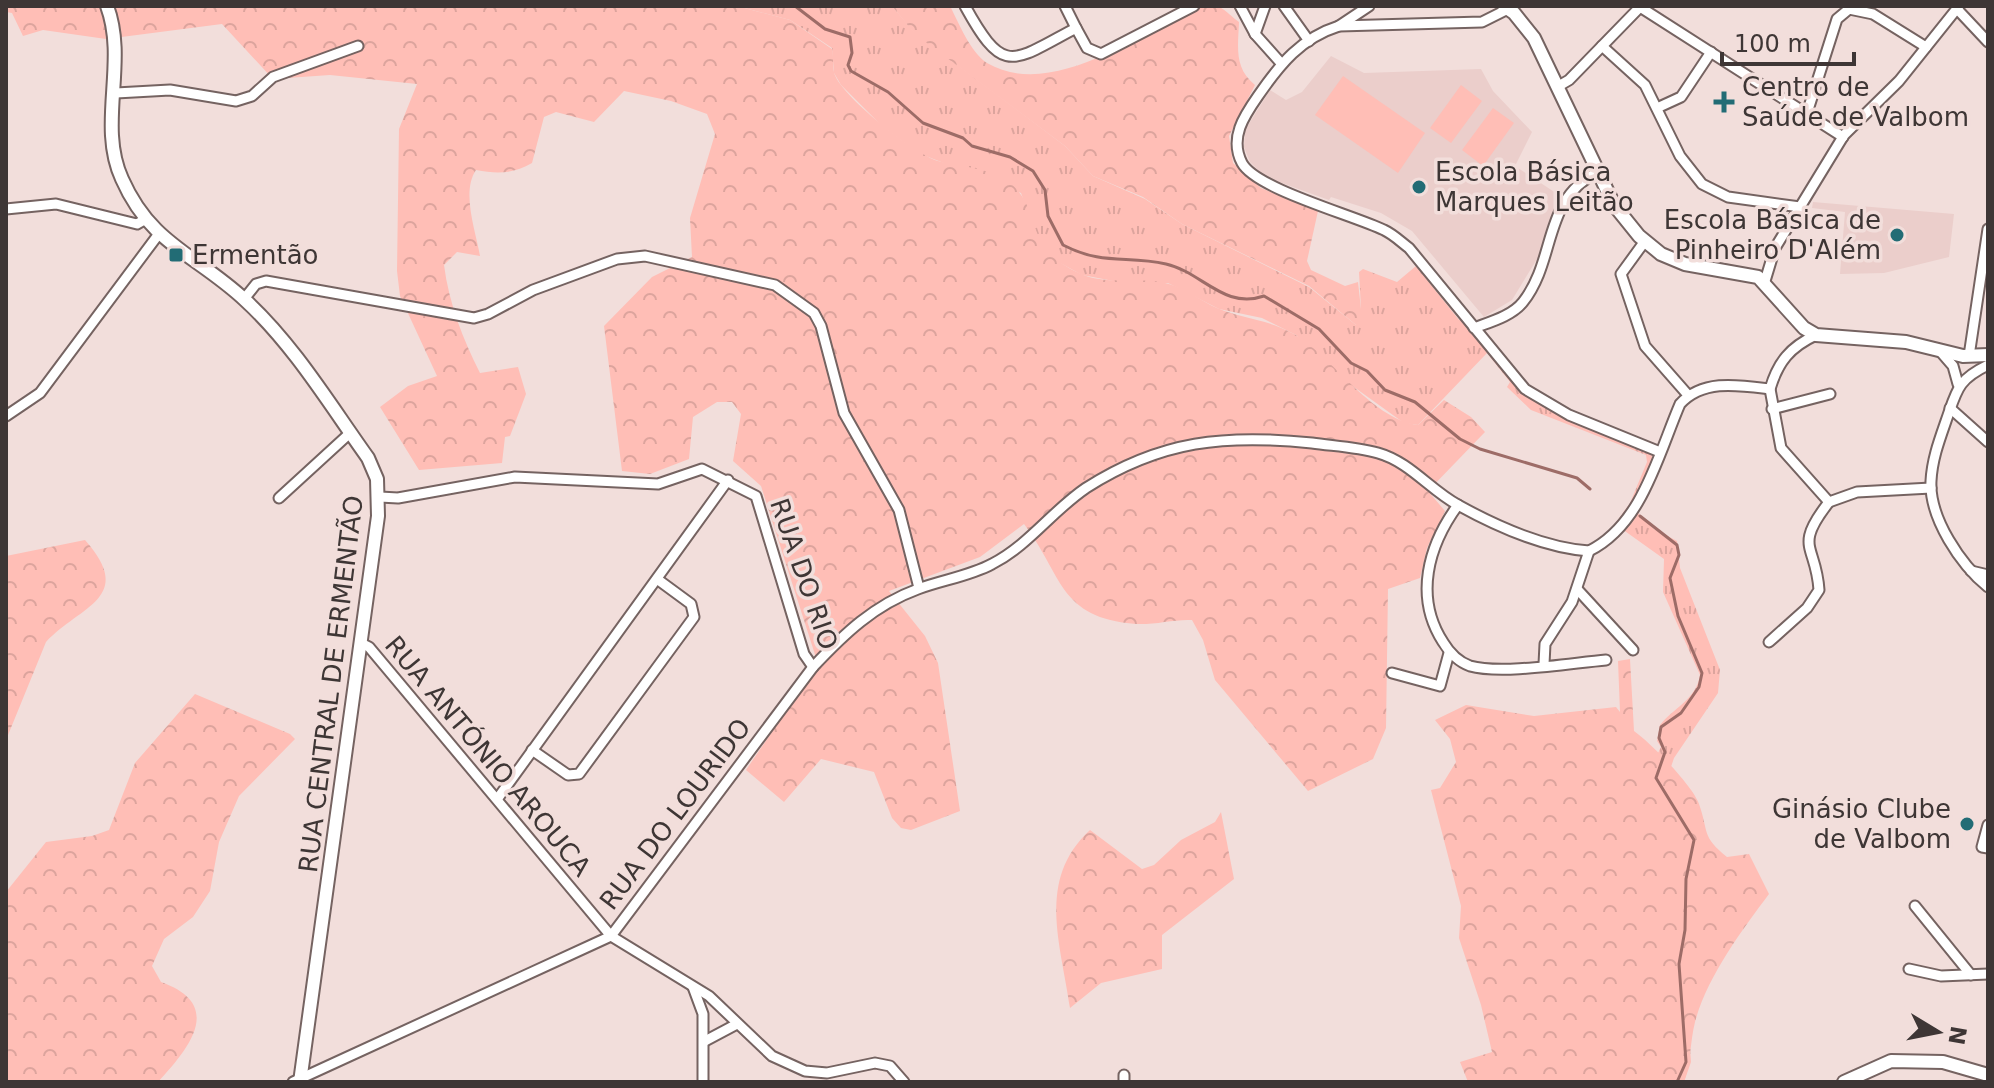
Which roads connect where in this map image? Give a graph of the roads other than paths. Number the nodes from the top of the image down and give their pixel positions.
1 (107, 6) edge
2 (965, 6) edge
3 (1065, 6) edge
4 (1194, 6) edge
5 (1240, 6) edge
6 (1265, 6) edge
7 (1284, 6) edge
8 (1369, 6) edge
9 (1641, 6) edge
10 (1506, 7) edge
11 (1954, 8) edge
12 (1339, 26) junction
13 (1076, 28) junction
14 (1255, 34) junction
15 (1309, 41) junction
16 (1988, 42) edge
17 (358, 46) dead end
18 (1602, 46) junction
19 (1926, 47) junction
20 (1711, 52) junction
21 (1280, 62) junction
22 (1557, 87) junction
23 (116, 93) junction
24 (1657, 108) junction
25 (1807, 113) junction
26 (1843, 137) junction
27 (1598, 172) junction
28 (1800, 207) junction
29 (6, 209) edge
30 (144, 220) junction
31 (1988, 229) edge
32 (158, 235) junction
33 (1645, 241) junction
34 (1765, 281) junction
35 (244, 299) junction
36 (1474, 328) junction
37 (1816, 335) junction
38 (1940, 351) junction
39 (1988, 355) edge
40 (1969, 356) junction
41 (1988, 365) edge
42 (1958, 384) junction
43 (1770, 389) junction
44 (1830, 394) dead end
45 (1688, 395) junction
46 (1950, 408) junction
47 (1772, 409) junction
48 (6, 416) edge
49 (350, 433) junction
50 (1988, 442) edge
51 (1660, 452) junction
52 (728, 480) junction
53 (1931, 488) junction
54 (380, 497) junction
55 (279, 498) dead end
56 (1829, 502) junction
57 (1458, 505) junction
58 (1589, 551) junction
59 (1971, 571) junction
60 (1988, 575) edge
61 (657, 579) junction
62 (1988, 587) edge
63 (919, 588) junction
64 (1577, 589) junction
65 (1769, 642) dead end
66 (361, 643) junction
67 (1633, 650) dead end
68 (1449, 653) junction
69 (1606, 660) dead end
70 (1544, 664) junction
71 (813, 667) junction
72 (1392, 673) dead end
73 (532, 750) junction
74 (498, 798) junction
75 (1988, 825) edge
76 (1988, 848) edge
77 (1915, 906) dead end
78 (611, 936) junction
79 (1909, 969) dead end
80 (1988, 974) edge
81 (1971, 975) junction
82 (692, 987) junction
83 (737, 1024) junction
84 (705, 1041) junction
85 (1988, 1075) edge
86 (298, 1081) edge
87 (703, 1082) edge
88 (904, 1082) edge
89 (1844, 1082) edge

1 - 23 street, RUA CENTRAL DE ERMENTÃO
2 - 13 street
3 - 13 street
4 - 13 street
5 - 14 street
6 - 14 street
7 - 15 street
8 - 12 street
9 - 18 street
9 - 20 street
10 - 12 street
10 - 22 street
11 - 16 street
11 - 19 street
12 - 15 street
14 - 21 street
15 - 21 street
17 - 23 street
18 - 22 street
18 - 24 street
19 - 25 street
19 - 26 street
20 - 24 street
20 - 25 street
21 - 36 street
22 - 27 street
23 - 30 street, RUA CENTRAL DE ERMENTÃO
24 - 28 street
25 - 26 street
26 - 28 street
27 - 33 street
27 - 36 street
28 - 34 street
29 - 30 street
30 - 32 street, RUA CENTRAL DE ERMENTÃO
31 - 40 street
32 - 35 street, RUA CENTRAL DE ERMENTÃO
32 - 48 street
33 - 34 street
33 - 45 street
34 - 37 street
35 - 49 street, RUA CENTRAL DE ERMENTÃO
35 - 63 street
36 - 51 street
37 - 38 street
37 - 43 street
38 - 40 street
38 - 42 street
39 - 40 street
41 - 42 street
42 - 46 street
43 - 45 street
43 - 47 street
44 - 47 street
45 - 51 street
46 - 50 street
46 - 53 street
47 - 56 street
49 - 54 street, RUA CENTRAL DE ERMENTÃO
49 - 55 street
51 - 58 street
52 - 54 street, RUA DO RIO
52 - 61 street
52 - 71 street, RUA DO RIO
53 - 56 street
53 - 59 street
54 - 66 street, RUA CENTRAL DE ERMENTÃO
56 - 65 street
57 - 58 street, RUA DO LOURIDO
57 - 63 street, RUA DO LOURIDO
57 - 68 street
58 - 64 street
59 - 60 street
59 - 62 street
61 - 73 street
61 - 73 street
63 - 71 street, RUA DO LOURIDO
64 - 67 street
64 - 70 street
66 - 74 street, RUA ANTÓNIO AROUCA
66 - 86 street, RUA CENTRAL DE ERMENTÃO
68 - 70 street
68 - 72 street
69 - 70 street
71 - 78 street, RUA DO LOURIDO
73 - 74 street
74 - 78 street, RUA ANTÓNIO AROUCA
75 - 76 street
77 - 81 street
78 - 82 street, RUA ANTÓNIO AROUCA
78 - 86 street, RUA DO LOURIDO
79 - 81 street
80 - 81 street
82 - 83 street, RUA ANTÓNIO AROUCA
82 - 84 street
83 - 84 street
83 - 88 street, RUA ANTÓNIO AROUCA
84 - 87 street
85 - 89 street

